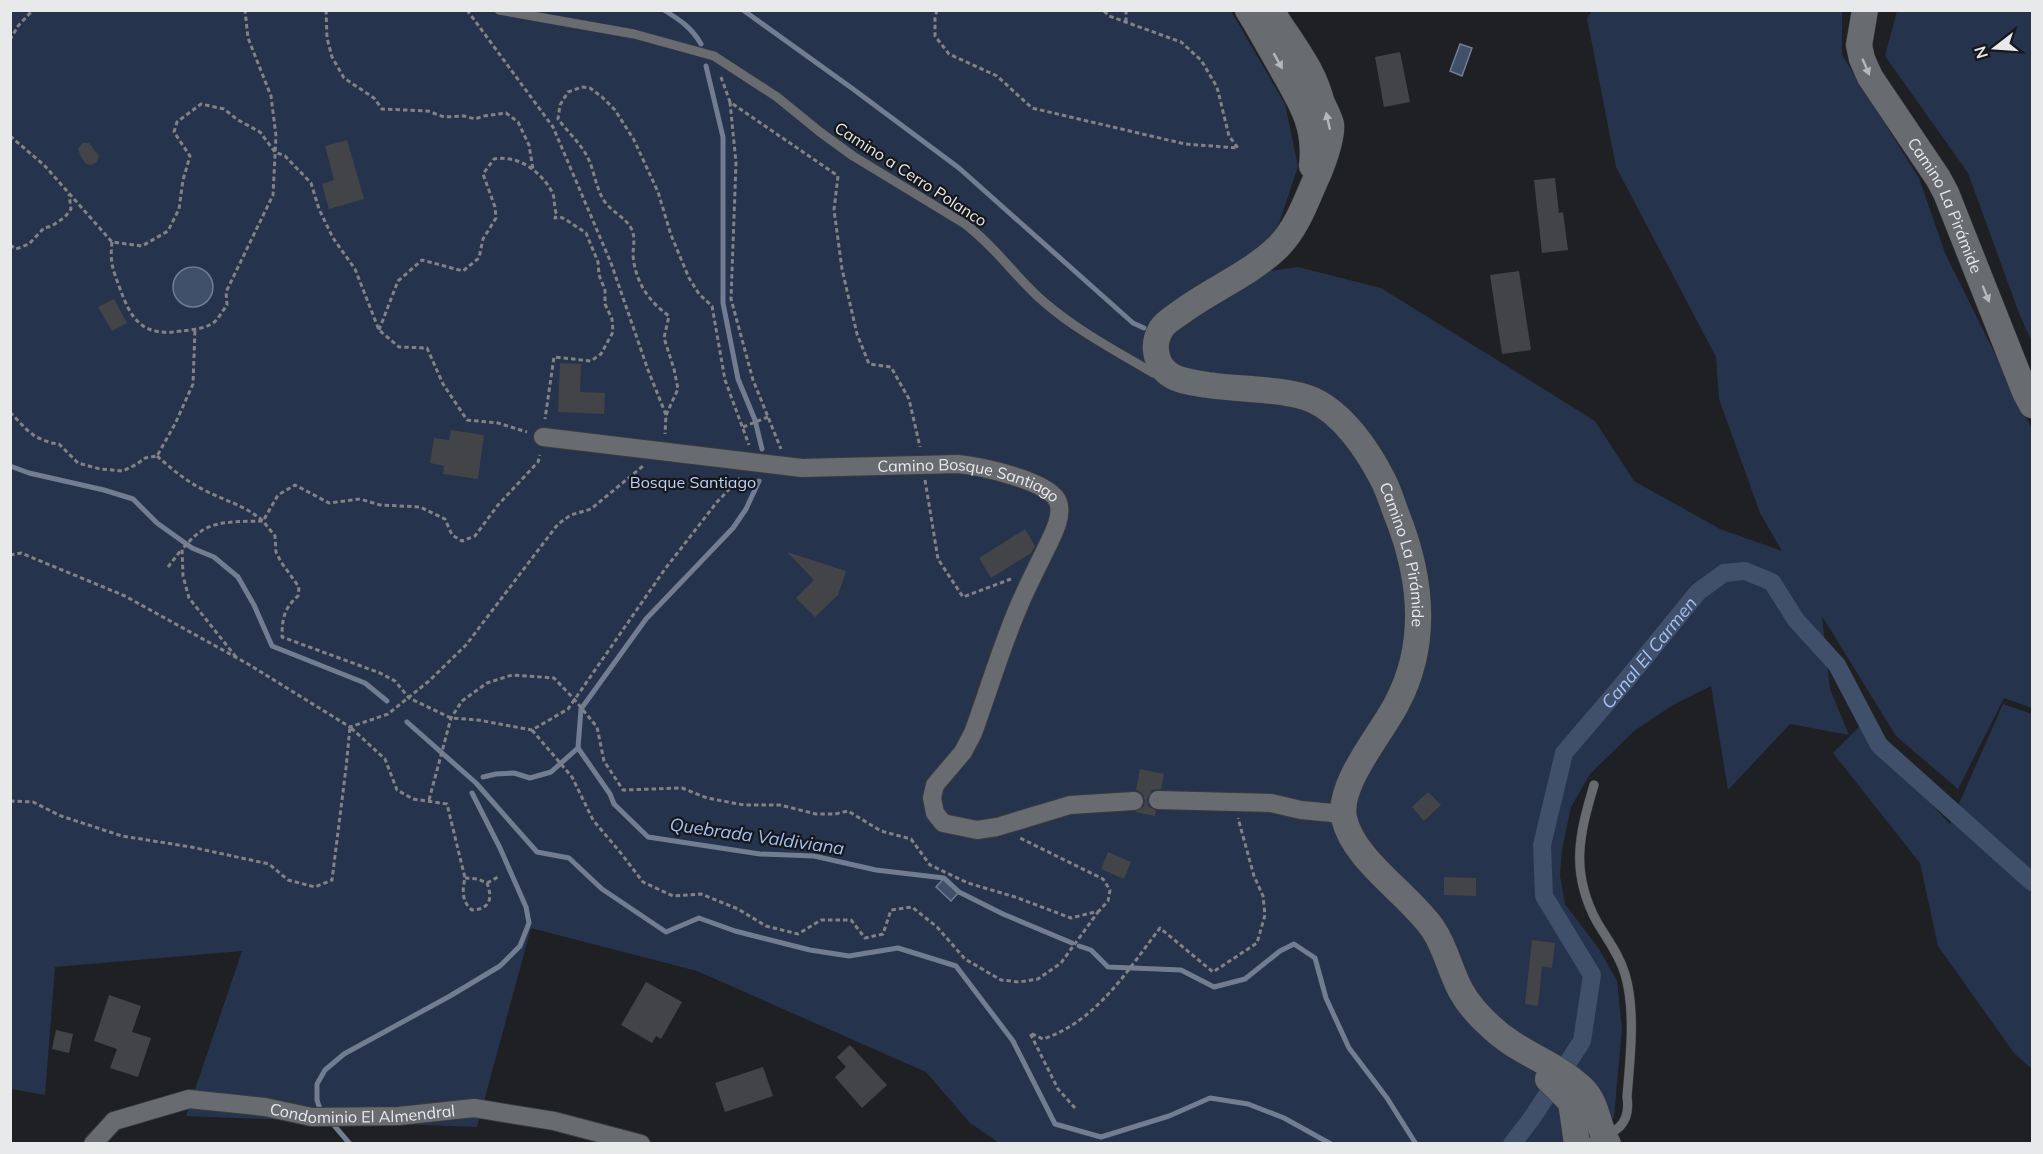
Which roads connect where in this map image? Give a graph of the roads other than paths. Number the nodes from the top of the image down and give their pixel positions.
1 (499, 10) edge
2 (1248, 10) edge
3 (1271, 10) edge
4 (1865, 10) edge
5 (1308, 196) junction
6 (1180, 379) junction
7 (2032, 405) edge
8 (543, 437) road end
9 (1594, 784) dead end
10 (1158, 800) dead end
11 (1134, 801) dead end
12 (1343, 814) junction
13 (1577, 1096) junction
14 (1599, 1141) edge
15 (93, 1143) edge
16 (641, 1143) edge
17 (1577, 1143) edge

1 - 6 lane, Camino a Cerro Polanco
2 -> 5 street
5 -> 3 street
4 -> 7 street, Camino La Pirámide
5 - 6 street
6 - 12 street, Camino La Pirámide
8 - 11 street, Camino Bosque Santiago
9 - 14 lane
10 - 12 street
12 - 13 street
13 - 14 street
13 - 17 street
15 - 16 street, Condominio El Almendral

